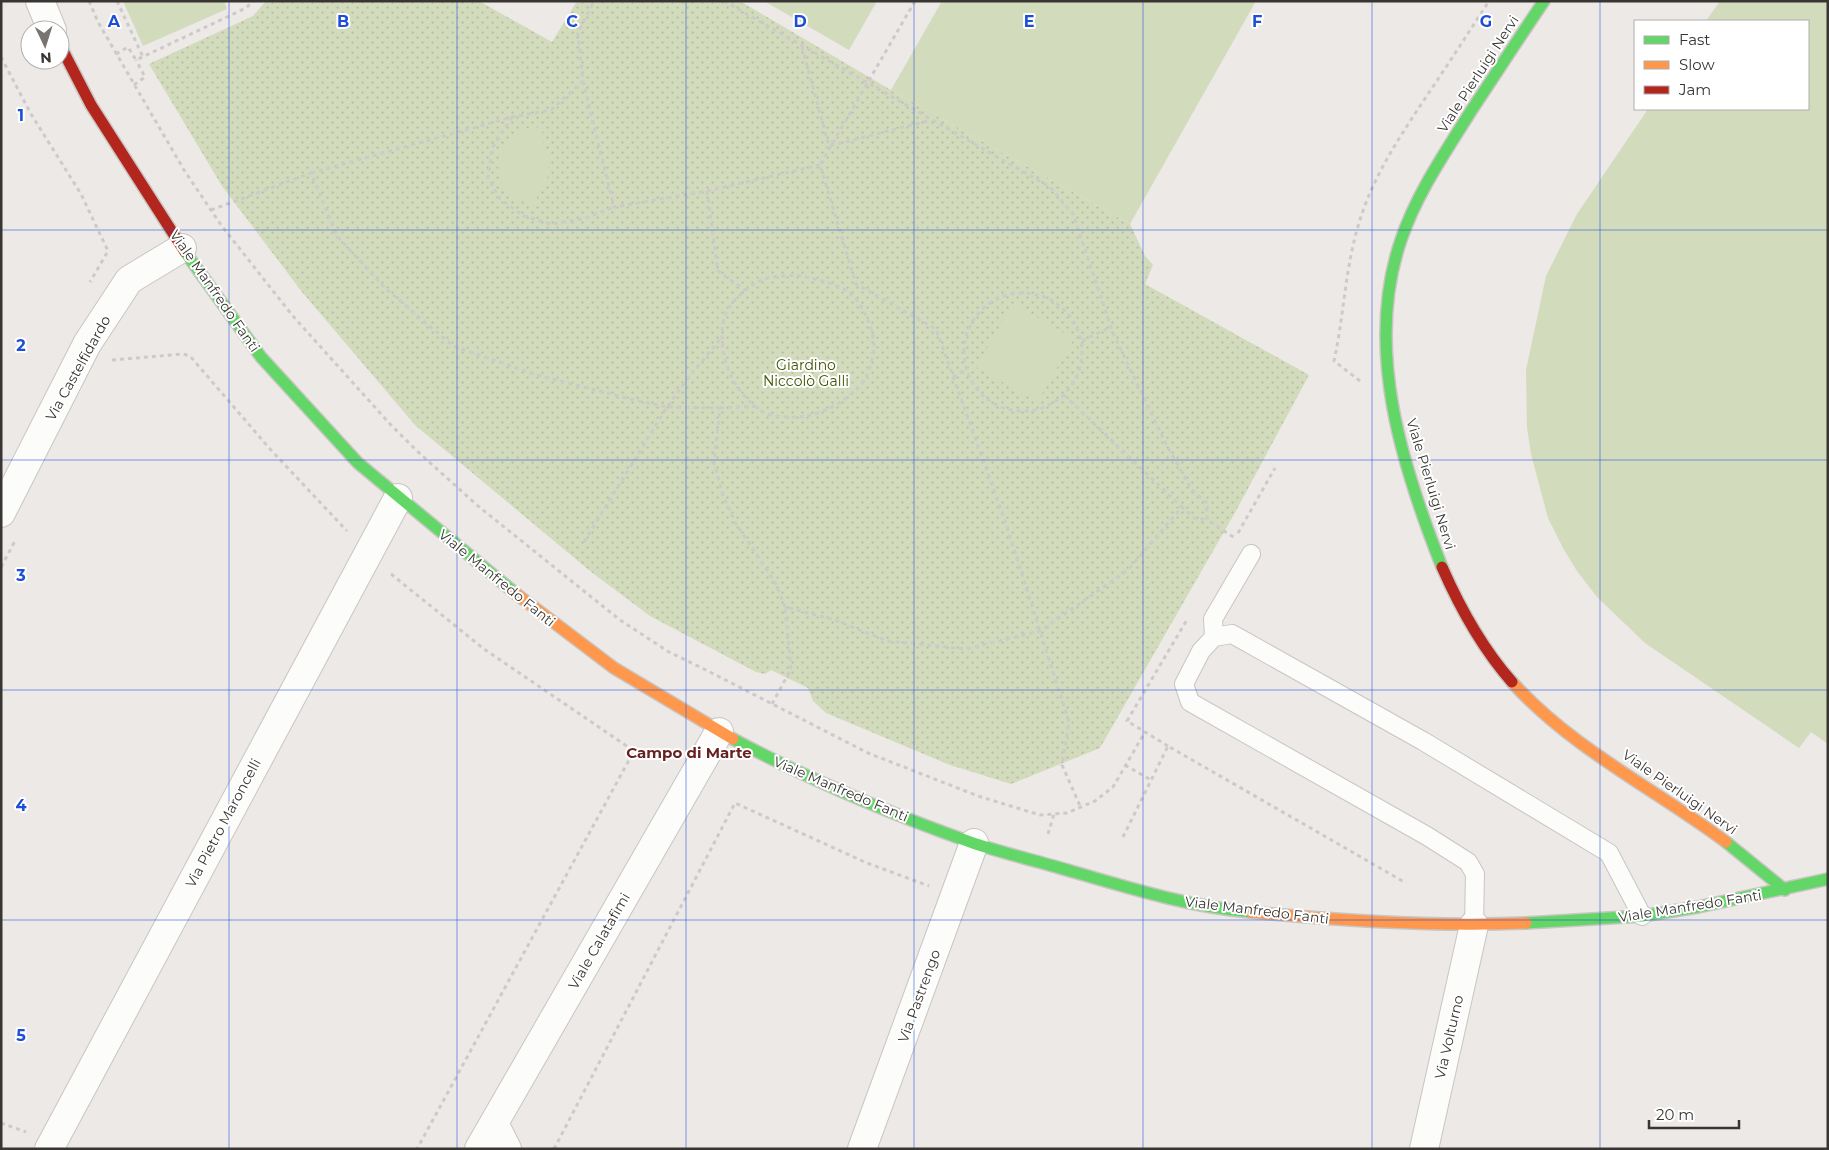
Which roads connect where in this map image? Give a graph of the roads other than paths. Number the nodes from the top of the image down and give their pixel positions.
1 (40, 1) edge
2 (1544, 1) edge
3 (48, 20) edge
4 (70, 65) edge
5 (182, 248) junction
6 (398, 498) junction
7 (10, 523) edge
8 (1251, 554) dead end
9 (1214, 637) junction
10 (719, 732) junction
11 (974, 843) junction
12 (1828, 879) edge
13 (1785, 890) junction
14 (1642, 916) junction
15 (1474, 925) junction
16 (494, 1123) junction
17 (40, 1142) edge
18 (479, 1149) edge
19 (507, 1149) edge
20 (862, 1149) edge
21 (1424, 1149) edge

1 - 3 street
2 - 13 street, Viale Pierluigi Nervi
4 - 5 street, Viale Manfredo Fanti
5 - 6 street, Viale Manfredo Fanti
5 - 7 street, Via Castelfidardo
6 - 10 street, Viale Manfredo Fanti
6 - 17 street, Via Pietro Maroncelli
8 - 9 lane
9 - 14 lane
9 - 15 lane
10 - 11 street, Viale Manfredo Fanti
10 - 16 street, Viale Calatafimi
11 - 15 street, Viale Manfredo Fanti
11 - 20 street, Via Pastrengo
12 - 13 street, Viale Manfredo Fanti
13 - 14 street, Viale Manfredo Fanti
14 - 15 street, Viale Manfredo Fanti
15 - 21 street, Via Volturno
16 - 18 street, Viale Calatafimi
16 - 19 street

